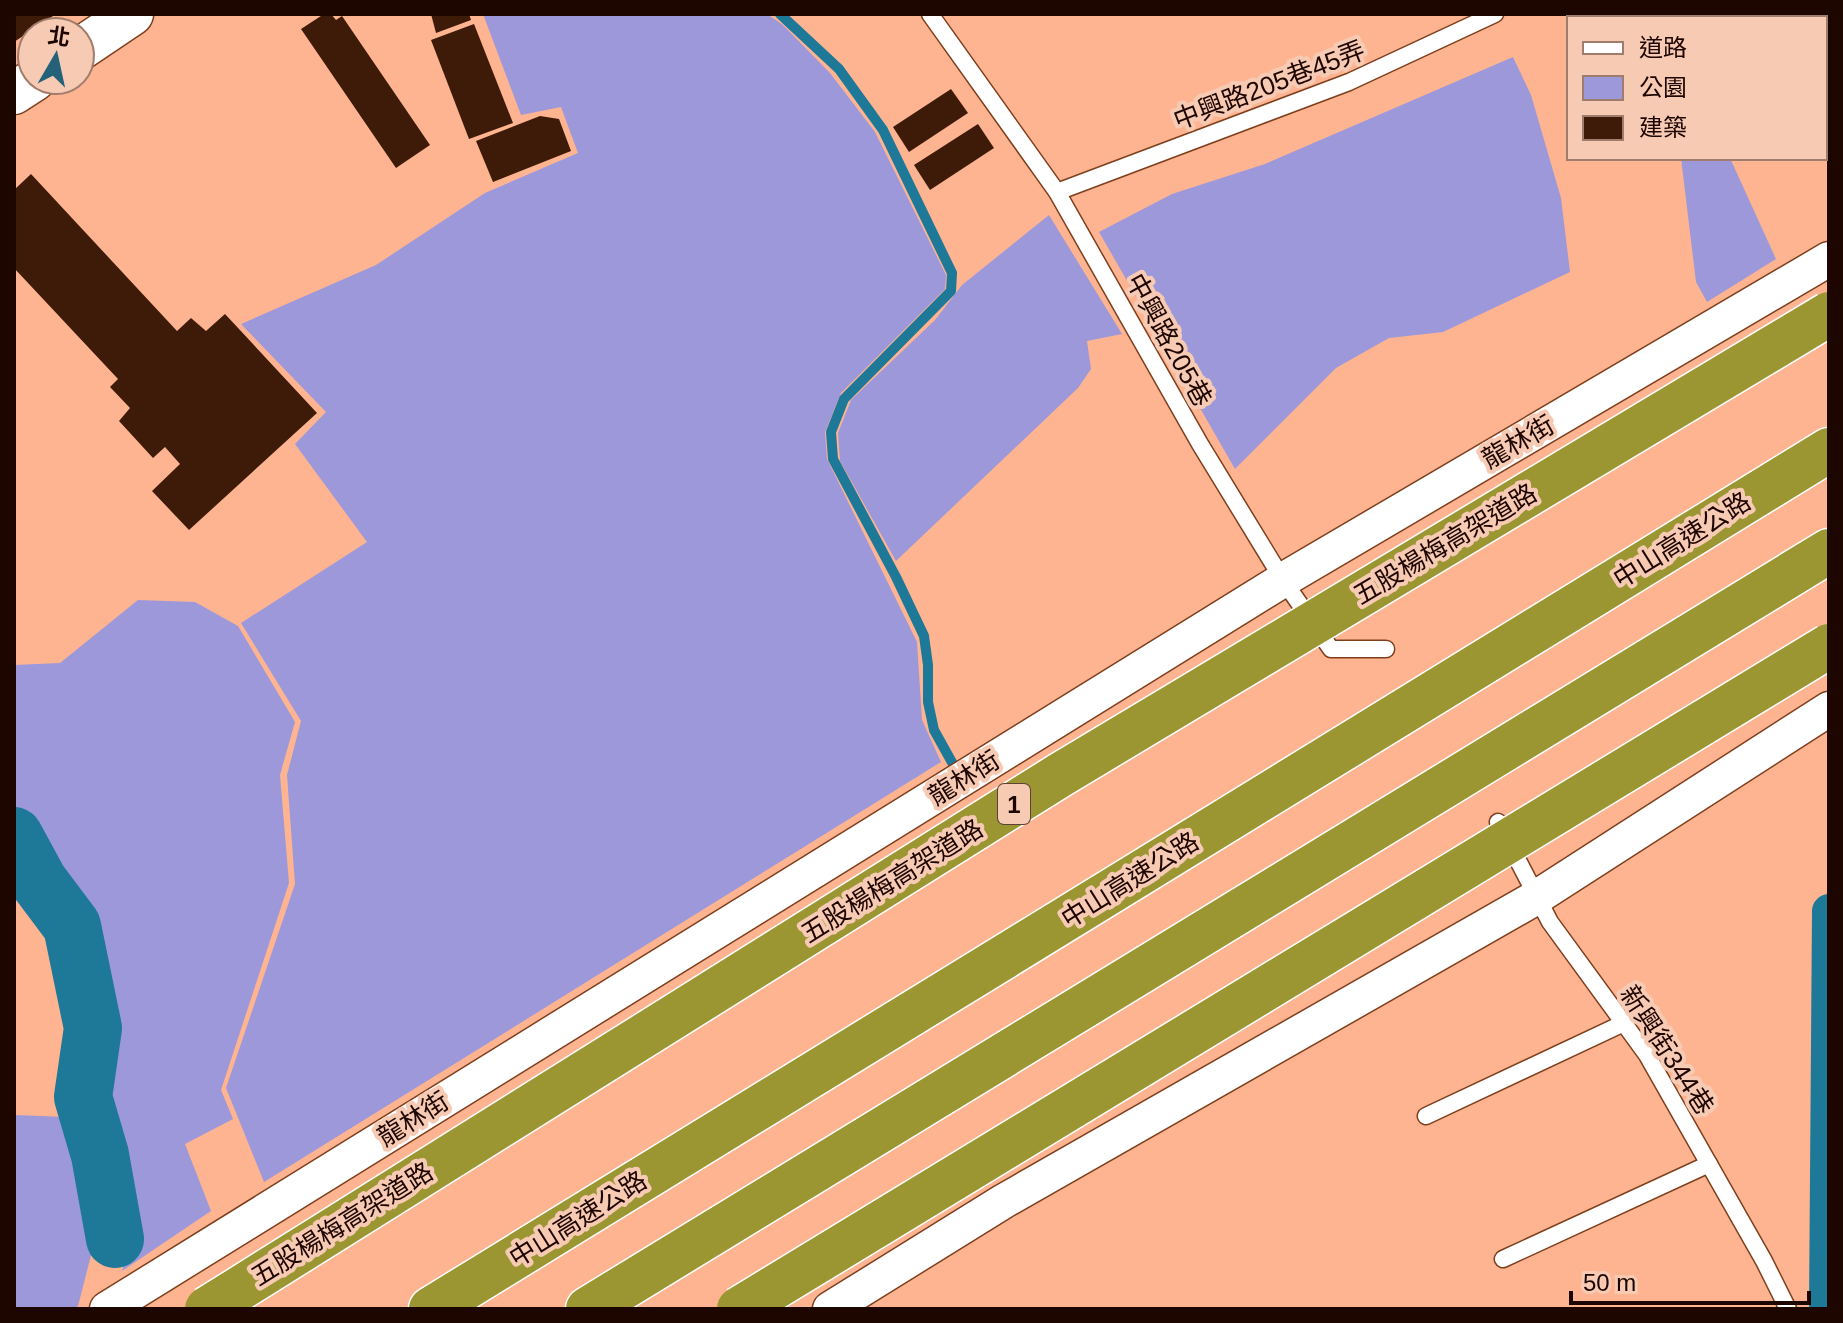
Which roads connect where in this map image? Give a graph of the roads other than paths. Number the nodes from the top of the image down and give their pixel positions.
1 (132, 14) edge
2 (930, 14) edge
3 (1495, 14) edge
4 (96, 38) edge
5 (1057, 192) junction
6 (1829, 259) edge
7 (1829, 314) edge
8 (1829, 450) edge
9 (1829, 551) edge
10 (1283, 580) junction
11 (1829, 646) edge
12 (1386, 649) dead end
13 (1829, 709) edge
14 (1498, 822) dead end
15 (1537, 897) junction
16 (1624, 1023) junction
17 (1426, 1116) dead end
18 (1709, 1164) junction
19 (1503, 1259) dead end
20 (107, 1309) edge
21 (207, 1309) edge
22 (431, 1309) edge
23 (588, 1309) edge
24 (739, 1309) edge
25 (830, 1309) edge
26 (1788, 1309) edge

1 - 4 street
2 - 5 lane, 中興路205巷
3 - 5 lane, 中興路205巷45弄
5 - 10 lane, 中興路205巷
6 - 10 street, 龍林街
7 - 21 highway, 五股楊梅高架道路 / 1, bridge
8 - 22 highway, 中山高速公路
9 - 23 highway
10 - 12 lane, 中興路205巷
10 - 20 street, 龍林街
11 - 24 highway, bridge
13 - 15 street
14 - 15 lane, 新興街344巷
15 - 16 lane, 新興街344巷
15 - 25 street
16 - 17 lane
16 - 18 lane, 新興街344巷
18 - 19 lane
18 - 26 lane, 新興街344巷

